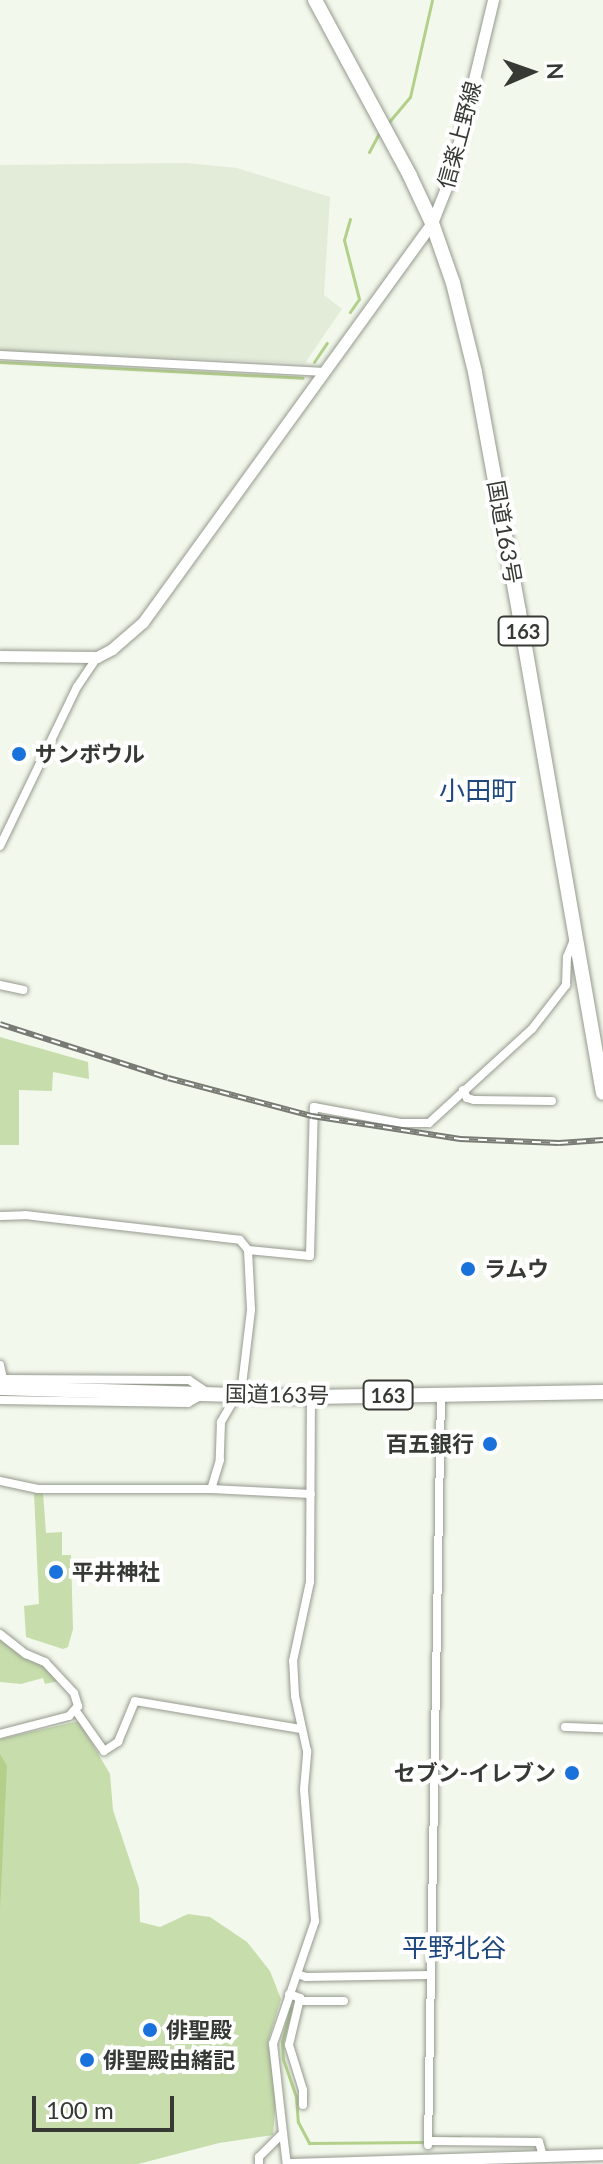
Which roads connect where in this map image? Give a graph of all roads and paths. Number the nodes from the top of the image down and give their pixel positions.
1 (315, 0) edge
2 (493, 0) edge
3 (432, 223) junction
4 (0, 355) edge
5 (322, 372) junction
6 (0, 656) edge
7 (97, 657) junction
8 (0, 846) edge
9 (578, 937) junction
10 (0, 985) edge
11 (23, 990) dead end
12 (463, 1090) junction
13 (603, 1093) edge
14 (552, 1101) dead end
15 (0, 1216) edge
16 (248, 1250) junction
17 (0, 1365) edge
18 (1, 1382) edge
19 (207, 1392) junction
20 (603, 1392) edge
21 (440, 1393) junction
22 (237, 1394) junction
23 (311, 1397) junction
24 (0, 1400) edge
25 (0, 1481) edge
26 (211, 1489) junction
27 (311, 1494) junction
28 (0, 1634) edge
29 (76, 1711) junction
30 (565, 1727) dead end
31 (603, 1728) edge
32 (300, 1729) junction
33 (0, 1734) edge
34 (297, 1974) junction
35 (430, 1975) junction
36 (289, 1994) junction
37 (299, 2001) junction
38 (344, 2001) dead end
39 (303, 2105) dead end
40 (283, 2133) junction
41 (603, 2154) edge
42 (543, 2156) junction
43 (379, 2163) edge
44 (259, 2164) edge
45 (288, 2164) edge

1 - 3 highway, 国道163号 / 163
2 - 3 street, 信楽上野線
3 - 5 street, 信楽上野線
3 - 9 highway, 国道163号 / 163
4 - 5 street
5 - 7 street, 信楽上野線
6 - 7 street
7 - 8 street
9 - 12 street
9 - 13 highway, 国道163号 / 163
10 - 11 street
12 - 14 street
12 - 16 street
15 - 16 street
16 - 22 street
17 - 18 street
18 - 19 highway, 国道163号 / 163
18 - 19 street
19 - 22 highway, 国道163号 / 163
19 - 24 street
20 - 21 highway, 国道163号 / 163
21 - 23 highway, 国道163号 / 163
21 - 35 street
22 - 23 highway, 国道163号 / 163
22 - 26 street
23 - 27 street
25 - 26 street
26 - 27 street
27 - 32 street
28 - 29 street
29 - 32 street
29 - 33 street
30 - 31 street
32 - 34 street
34 - 35 street
34 - 36 street
35 - 42 street
36 - 37 street
36 - 40 street
37 - 38 street
37 - 39 street
40 - 44 street
40 - 45 street
41 - 42 street
42 - 43 street
43 - 45 street

